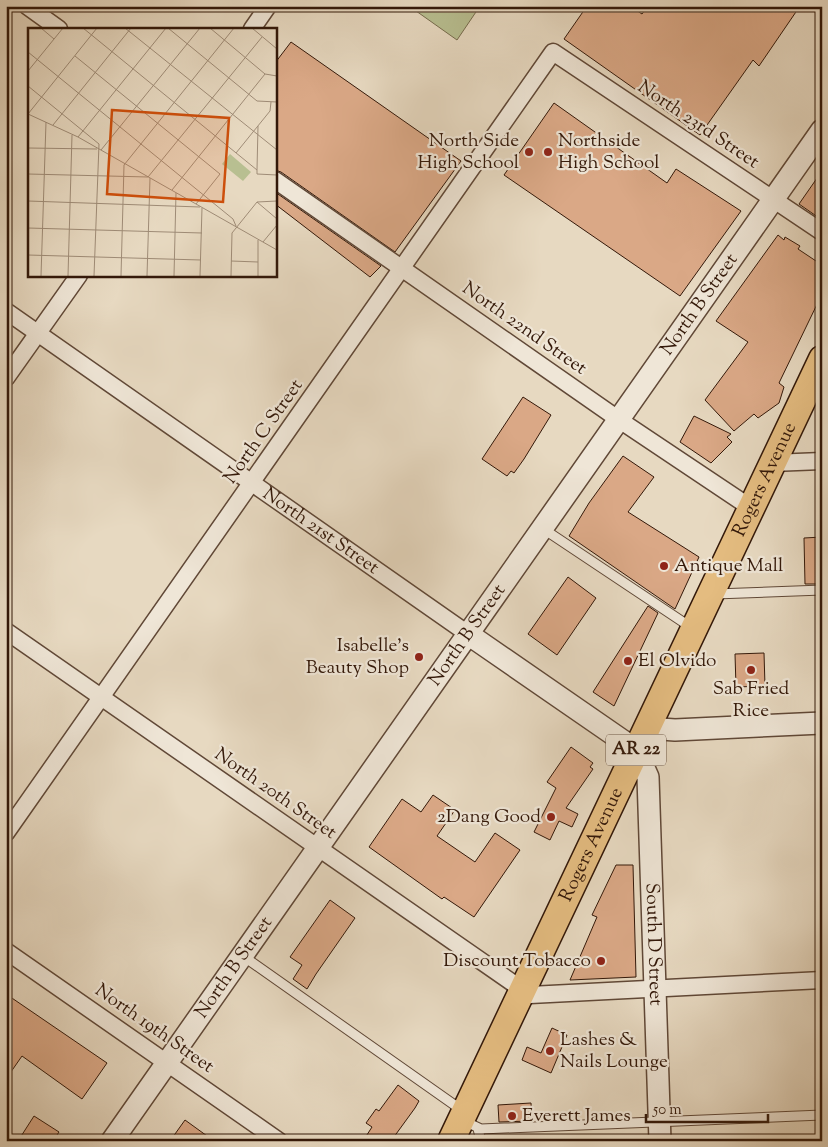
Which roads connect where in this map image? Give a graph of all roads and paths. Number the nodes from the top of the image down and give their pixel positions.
1 (27, 6) edge
2 (268, 6) edge
3 (58, 28) edge
4 (253, 28) edge
5 (553, 52) joint
6 (822, 130) edge
7 (276, 181) edge
8 (773, 199) junction
9 (822, 232) edge
10 (403, 268) junction
11 (78, 276) edge
12 (6, 311) edge
13 (38, 333) junction
14 (822, 359) edge
15 (6, 378) edge
16 (618, 420) junction
17 (822, 461) edge
18 (772, 464) junction
19 (252, 483) junction
20 (751, 508) junction
21 (542, 528) junction
22 (822, 590) edge
23 (710, 594) junction
24 (693, 629) junction
25 (6, 631) edge
26 (468, 634) junction
27 (102, 698) junction
28 (822, 723) edge
29 (641, 739) junction
30 (6, 833) edge
31 (318, 848) junction
32 (6, 951) edge
33 (243, 956) junction
34 (822, 980) edge
35 (522, 989) junction
36 (656, 990) junction
37 (168, 1063) junction
38 (822, 1115) edge
39 (464, 1125) edge
40 (660, 1131) edge
41 (112, 1141) edge
42 (279, 1141) edge
43 (481, 1141) edge

1 - 3 street
2 - 4 street
5 - 8 street, North 23rd Street
5 - 10 street, North C Street
6 - 8 street, North B Street
7 - 10 street, North 22nd Street
8 - 9 street, North 23rd Street
8 - 16 street, North B Street
10 - 16 street, North 22nd Street
10 - 19 street, North C Street
11 - 13 street
12 - 13 street, North 21st Street
13 - 15 street
13 - 19 street, North 21st Street
14 - 18 main road, Rogers Avenue / AR 22
16 - 20 street, North 22nd Street
16 - 21 street, North B Street
17 - 18 street
18 - 20 main road, Rogers Avenue / AR 22
19 - 26 street, North 21st Street
19 - 27 street, North C Street
20 - 23 main road, Rogers Avenue / AR 22
21 - 24 lane
21 - 26 street, North B Street
22 - 23 lane
23 - 24 main road, Rogers Avenue / AR 22
24 - 29 main road, Rogers Avenue / AR 22
25 - 27 street, North 20th Street
26 - 29 street, North 21st Street
26 - 31 street, North B Street
27 - 30 street, North C Street
27 - 31 street, North 20th Street
28 - 29 street
29 - 35 main road, Rogers Avenue / AR 22
29 - 36 street, South D Street
31 - 33 street, North B Street
31 - 35 street, North 20th Street
32 - 37 street, North 19th Street
33 - 37 street, North B Street
33 - 39 lane
34 - 36 street
35 - 36 street
35 - 39 main road, Rogers Avenue / AR 22
36 - 40 street, South D Street
37 - 41 street, North B Street
37 - 42 street, North 19th Street
38 - 40 lane
39 - 40 lane
39 - 43 lane

